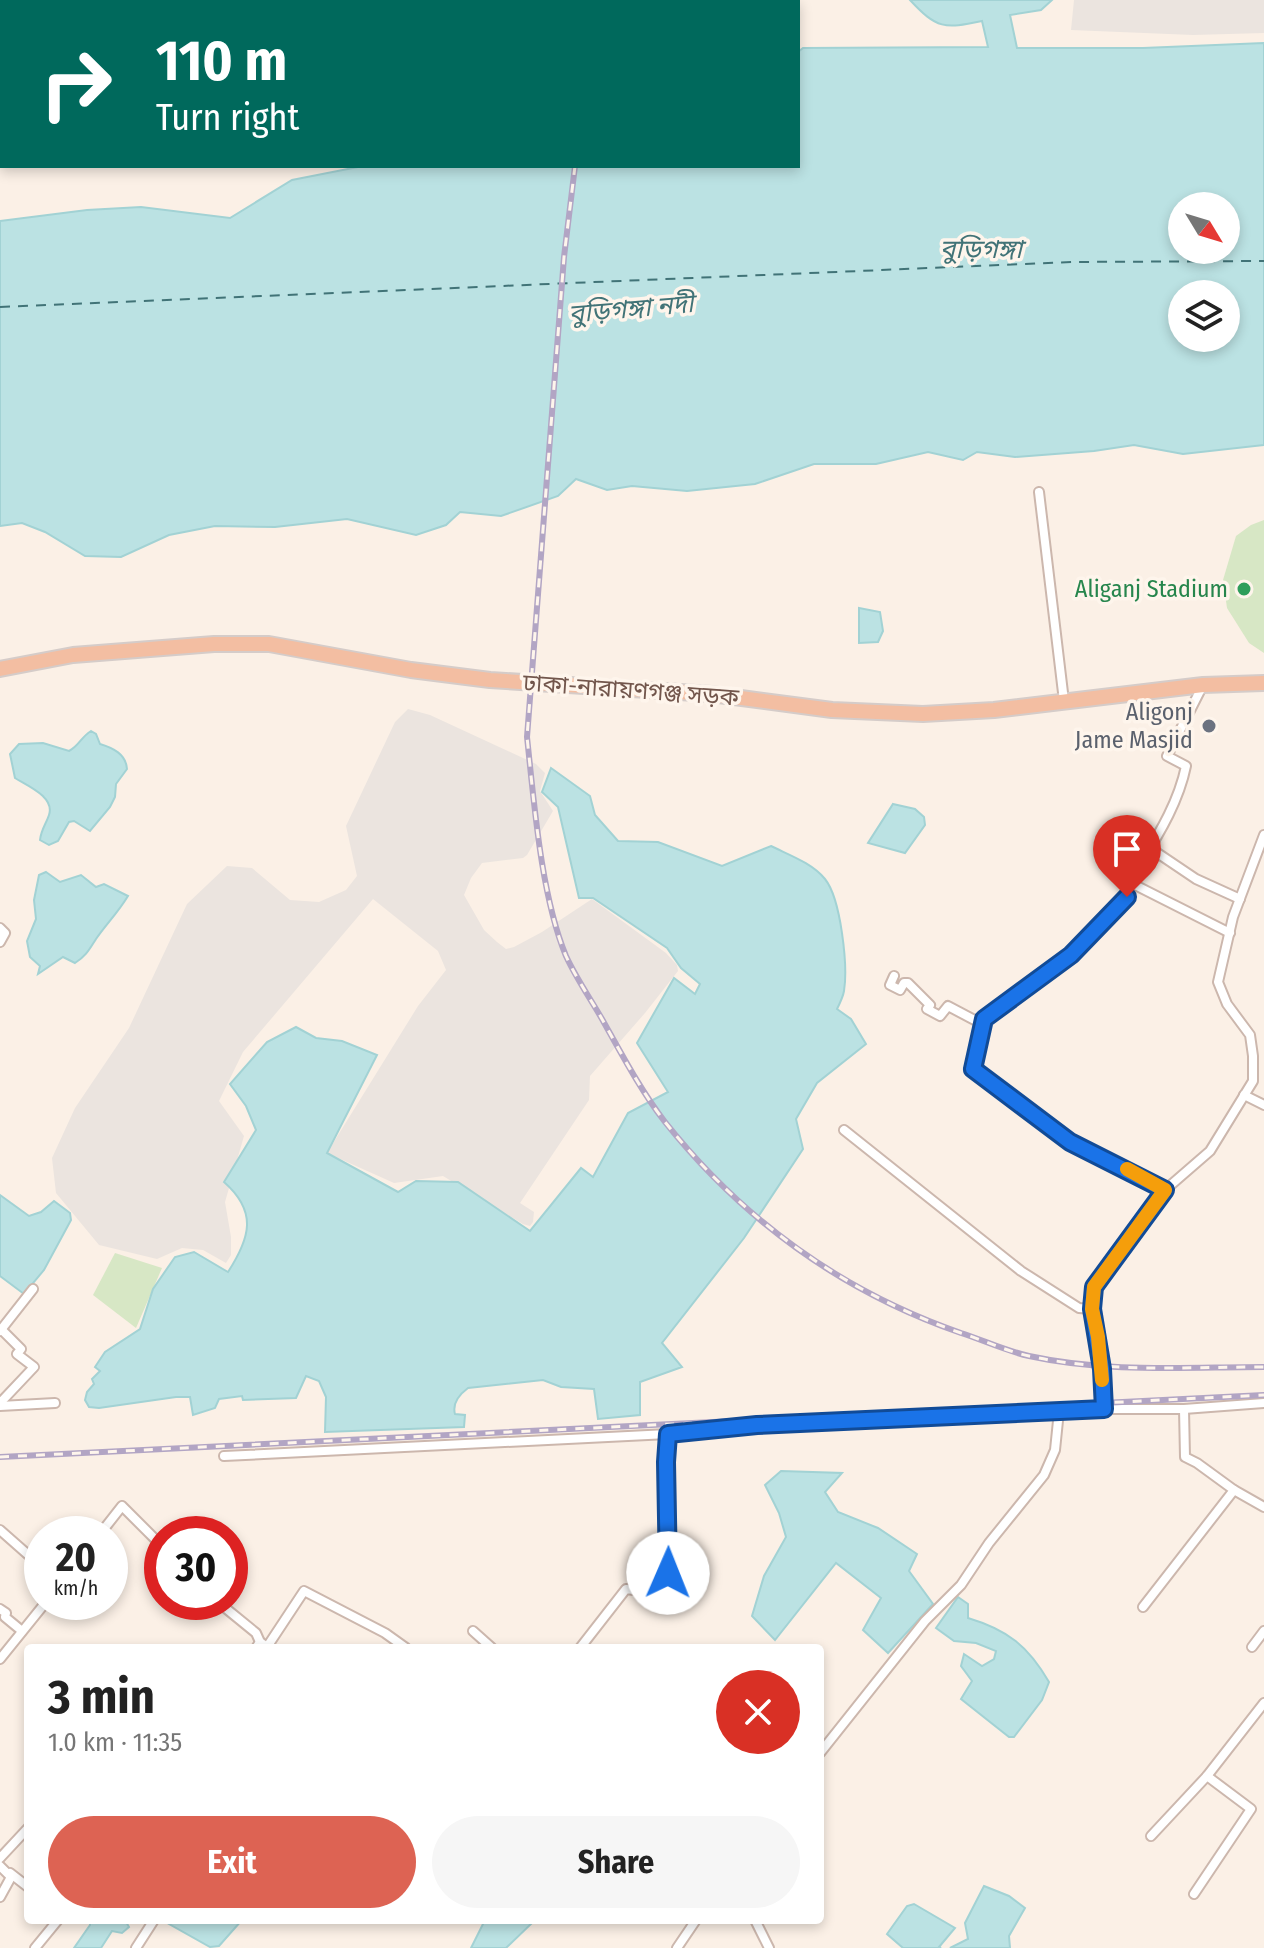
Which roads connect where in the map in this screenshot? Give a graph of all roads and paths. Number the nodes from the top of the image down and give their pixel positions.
1 (1039, 492) dead end
2 (0, 669) edge
3 (1264, 683) edge
4 (1203, 685) junction
5 (1064, 701) junction
6 (1264, 835) edge
7 (1150, 848) junction
8 (1131, 883) junction
9 (1240, 899) junction
10 (0, 928) edge
11 (1230, 933) junction
12 (0, 942) edge
13 (894, 976) dead end
14 (982, 1024) junction
15 (1244, 1095) junction
16 (1264, 1105) edge
17 (844, 1130) dead end
18 (1165, 1190) junction
19 (33, 1289) dead end
20 (1092, 1309) junction
21 (1, 1330) edge
22 (55, 1403) dead end
23 (1264, 1403) edge
24 (0, 1404) edge
25 (1104, 1409) junction
26 (1184, 1409) junction
27 (1059, 1411) junction
28 (668, 1434) junction
29 (224, 1456) dead end
30 (1234, 1490) junction
31 (1264, 1507) edge
32 (114, 1516) edge
33 (144, 1528) edge
34 (0, 1530) edge
35 (24, 1551) edge
36 (1143, 1607) dead end
37 (0, 1609) edge
38 (31, 1620) edge
39 (240, 1620) edge
40 (22, 1631) junction
41 (473, 1631) dead end
42 (1264, 1631) edge
43 (262, 1644) edge
44 (264, 1644) edge
45 (400, 1644) edge
46 (488, 1644) edge
47 (583, 1644) edge
48 (1252, 1647) dead end
49 (0, 1659) edge
50 (1264, 1703) edge
51 (824, 1748) edge
52 (1207, 1776) junction
53 (24, 1832) edge
54 (1151, 1836) dead end
55 (0, 1858) edge
56 (0, 1866) edge
57 (10, 1873) junction
58 (24, 1884) edge
59 (1194, 1894) dead end
60 (0, 1897) edge
61 (55, 1924) edge
62 (151, 1924) edge
63 (693, 1924) edge
64 (757, 1924) edge
65 (35, 1948) edge
66 (136, 1948) edge
67 (677, 1948) edge
68 (769, 1948) edge

1 - 5 street
2 - 5 highway, ঢাকা-নারায়ণগঞ্জ সড়ক
3 - 4 highway, ঢাকা-নারায়ণগঞ্জ সড়ক
4 - 5 highway, ঢাকা-নারায়ণগঞ্জ সড়ক
4 - 7 street
6 - 9 street
7 - 8 street
7 - 9 street
8 - 11 street
8 - 14 street
9 - 11 street
10 - 12 street
11 - 15 street
13 - 14 street
14 - 18 street
15 - 16 street
15 - 18 street
17 - 20 street
18 - 20 street
19 - 21 street
20 - 25 street
21 - 24 street
22 - 24 street
23 - 26 street
25 - 26 street
25 - 27 street
26 - 30 street
27 - 28 street
27 - 51 street
28 - 29 street
28 - 47 street
30 - 31 street
30 - 36 street
32 - 33 street
34 - 35 street
37 - 40 street
38 - 40 street
39 - 43 street
40 - 49 street
41 - 46 street
42 - 48 street
44 - 45 street
50 - 52 street
52 - 54 street
52 - 59 street
53 - 55 street
56 - 57 street
57 - 58 street
57 - 60 street
61 - 65 street
62 - 66 street
63 - 67 street
64 - 68 street

